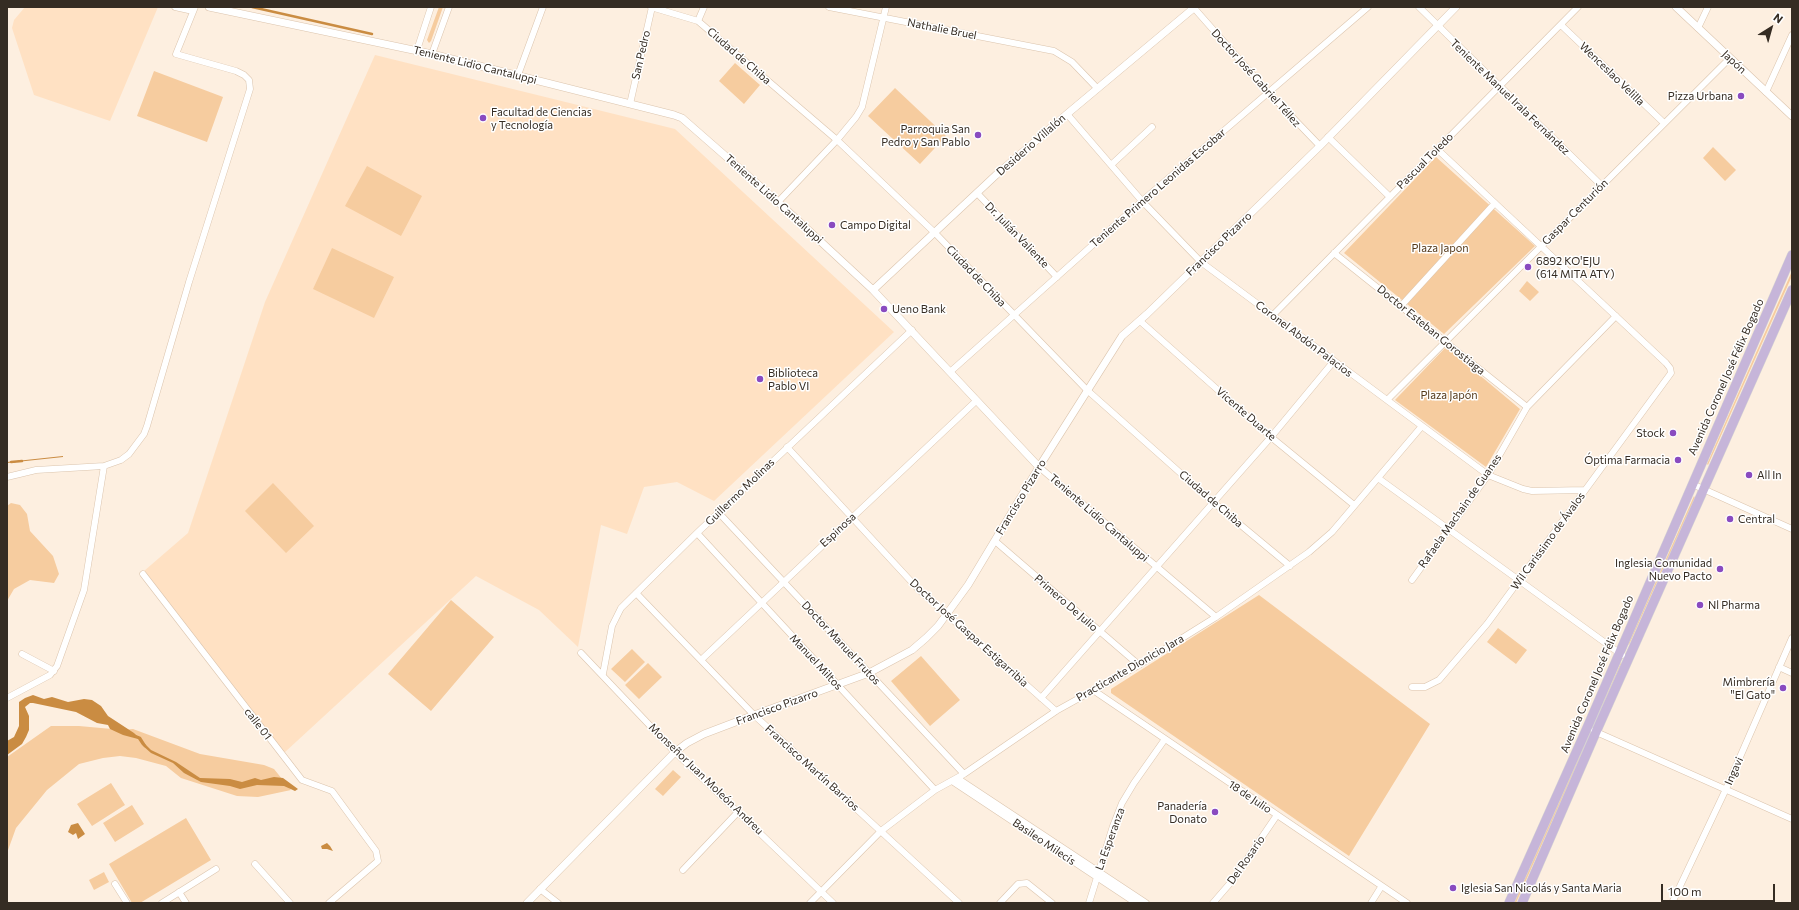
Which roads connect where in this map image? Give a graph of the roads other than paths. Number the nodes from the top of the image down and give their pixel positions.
1 (175, 7) edge
2 (209, 7) edge
3 (431, 7) edge
4 (449, 7) edge
5 (543, 7) edge
6 (652, 7) edge
7 (704, 7) edge
8 (829, 7) edge
9 (886, 7) edge
10 (1368, 7) edge
11 (1419, 7) edge
12 (1456, 7) edge
13 (1578, 7) edge
14 (1676, 7) edge
15 (1708, 7) edge
16 (1194, 8) edge
17 (194, 9) edge
18 (883, 18) junction
19 (698, 21) junction
20 (1560, 25) junction
21 (1437, 26) junction
22 (1698, 28) junction
23 (1792, 35) edge
24 (416, 50) junction
25 (432, 54) junction
26 (1730, 58) junction
27 (518, 75) junction
28 (1500, 86) junction
29 (1097, 88) junction
30 (1268, 92) junction
31 (1766, 92) junction
32 (630, 104) junction
33 (1067, 114) junction
34 (1792, 116) edge
35 (1664, 123) junction
36 (1152, 128) dead end
37 (1328, 137) junction
38 (837, 140) junction
39 (1320, 146) junction
40 (1436, 149) junction
41 (1111, 164) junction
42 (1602, 186) junction
43 (977, 193) junction
44 (1390, 196) junction
45 (1142, 201) junction
46 (778, 202) junction
47 (1495, 203) junction
48 (935, 233) junction
49 (1541, 246) junction
50 (1334, 253) junction
51 (1792, 256) edge
52 (1201, 262) junction
53 (1057, 277) junction
54 (873, 290) junction
55 (1792, 290) edge
56 (1401, 306) junction
57 (1013, 315) junction
58 (1273, 315) junction
59 (1616, 316) junction
60 (1140, 321) junction
61 (912, 330) junction
62 (1445, 342) junction
63 (1334, 361) junction
64 (950, 372) junction
65 (1088, 390) junction
66 (1387, 400) junction
67 (976, 401) junction
68 (1527, 408) junction
69 (1422, 426) junction
70 (1271, 437) junction
71 (787, 447) junction
72 (104, 466) junction
73 (1039, 467) junction
74 (1488, 475) junction
75 (7, 477) edge
76 (1378, 478) junction
77 (1692, 484) junction
78 (1585, 490) junction
79 (1704, 490) junction
80 (1213, 502) junction
81 (1354, 505) junction
82 (718, 512) junction
83 (852, 517) junction
84 (1448, 529) junction
85 (1792, 529) edge
86 (697, 533) junction
87 (995, 541) junction
88 (1290, 566) junction
89 (1156, 567) junction
90 (143, 574) dead end
91 (1412, 580) dead end
92 (1519, 580) junction
93 (784, 582) junction
94 (636, 593) junction
95 (762, 603) junction
96 (946, 616) junction
97 (1216, 617) junction
98 (1098, 631) junction
99 (1792, 638) edge
100 (581, 653) dead end
101 (1619, 653) junction
102 (22, 654) dead end
103 (1629, 659) junction
104 (701, 660) junction
105 (1139, 665) junction
106 (1779, 667) junction
107 (54, 671) junction
108 (869, 673) junction
109 (1792, 673) edge
110 (603, 674) junction
111 (837, 684) junction
112 (1412, 687) dead end
113 (1093, 690) junction
114 (7, 698) edge
115 (1041, 698) junction
116 (1056, 711) junction
117 (754, 715) junction
118 (1587, 728) junction
119 (1596, 732) junction
120 (1165, 739) junction
121 (675, 752) junction
122 (964, 774) junction
123 (955, 780) junction
124 (1726, 789) junction
125 (935, 790) junction
126 (738, 812) junction
127 (1277, 815) junction
128 (1548, 815) junction
129 (1558, 819) junction
130 (1792, 819) edge
131 (881, 831) junction
132 (255, 864) dead end
133 (216, 869) dead end
134 (682, 870) dead end
135 (1097, 874) junction
136 (115, 884) dead end
137 (1381, 887) junction
138 (540, 889) junction
139 (822, 891) junction
140 (179, 892) junction
141 (127, 903) edge
142 (162, 903) edge
143 (186, 903) edge
144 (290, 903) edge
145 (329, 903) edge
146 (527, 903) edge
147 (558, 903) edge
148 (810, 903) edge
149 (833, 903) edge
150 (959, 903) edge
151 (1000, 903) edge
152 (1052, 903) edge
153 (1089, 903) edge
154 (1136, 903) edge
155 (1146, 903) edge
156 (1212, 903) edge
157 (1371, 903) edge
158 (1407, 903) edge
159 (1509, 903) edge
160 (1522, 903) edge
161 (1672, 903) edge

1 - 17 street
2 - 24 street, Teniente Lidio Cantaluppi
3 - 24 street
4 - 25 street
5 - 27 street
6 - 19 street, Ciudad de Chiba
6 - 32 street, San Pedro
7 - 19 street
8 - 18 street, Nathalie Bruel
9 - 18 street
10 - 30 street, Teniente Primero Leonidas Escobar
11 - 21 street, Teniente Manuel Irala Fernández
12 - 21 street, Francisco Pizarro
13 - 20 street, Pascual Toledo
14 - 22 street, Japón
15 - 22 street
16 - 29 street, Desiderio Villalón
16 - 30 street, Doctor José Gabriel Téllez
17 - 72 street
18 - 29 street, Nathalie Bruel
18 - 38 street
19 - 38 street, Ciudad de Chiba
20 - 28 street, Pascual Toledo
20 - 35 street, Wenceslao Velilla
21 - 28 street, Teniente Manuel Irala Fernández
21 - 37 street, Francisco Pizarro
22 - 26 street, Japón
23 - 31 street
24 - 25 street, Teniente Lidio Cantaluppi
25 - 27 street, Teniente Lidio Cantaluppi
26 - 31 street, Japón
26 - 35 street, Gaspar Centurión
27 - 32 street, Teniente Lidio Cantaluppi
28 - 40 street, Pascual Toledo
28 - 42 street, Teniente Manuel Irala Fernández
29 - 33 street, Desiderio Villalón
30 - 39 street, Doctor José Gabriel Téllez
30 - 45 street, Teniente Primero Leonidas Escobar
31 - 34 street, Japón
32 - 46 street, Teniente Lidio Cantaluppi
33 - 41 street, Coronel Abdón Palacios
33 - 43 street, Desiderio Villalón
35 - 42 street, Gaspar Centurión
36 - 41 street
37 - 39 street, Francisco Pizarro
37 - 44 street
38 - 46 street
38 - 48 street, Ciudad de Chiba
39 - 52 street, Francisco Pizarro
40 - 44 street, Pascual Toledo
40 - 47 street
41 - 45 street, Coronel Abdón Palacios
42 - 49 street, Gaspar Centurión
43 - 48 street, Desiderio Villalón
43 - 53 street, Dr. Julián Valiente
44 - 50 street, Pascual Toledo
45 - 52 street, Coronel Abdón Palacios
45 - 53 street, Teniente Primero Leonidas Escobar
46 - 54 street, Teniente Lidio Cantaluppi
47 - 49 street
47 - 56 street
48 - 54 street, Desiderio Villalón
48 - 57 street, Ciudad de Chiba
49 - 59 street
49 - 62 street, Gaspar Centurión
50 - 56 street, Doctor Esteban Gorostiaga
50 - 58 street, Pascual Toledo
51 - 77 main road, Avenida Coronel José Félix Bogado
52 - 58 street, Coronel Abdón Palacios
52 - 60 street, Francisco Pizarro
53 - 57 street, Teniente Primero Leonidas Escobar
54 - 61 street, Teniente Lidio Cantaluppi
55 - 79 main road, Avenida Coronel José Félix Bogado
56 - 62 street, Doctor Esteban Gorostiaga
57 - 64 street, Teniente Primero Leonidas Escobar
57 - 65 street, Ciudad de Chiba
58 - 63 street, Coronel Abdón Palacios
59 - 68 street, Rafaela Machain de Guanes
59 - 78 street, Wil Carissimo de Ávalos
60 - 65 street, Francisco Pizarro
60 - 70 street, Vicente Duarte
61 - 64 street, Teniente Lidio Cantaluppi
61 - 71 street, Guillermo Molinas
62 - 66 street, Gaspar Centurión
62 - 68 street, Doctor Esteban Gorostiaga
63 - 66 street, Coronel Abdón Palacios
63 - 70 street
64 - 67 street, Teniente Lidio Cantaluppi
65 - 73 street, Francisco Pizarro
65 - 80 street, Ciudad de Chiba
66 - 69 street, Coronel Abdón Palacios
67 - 73 street, Teniente Lidio Cantaluppi
67 - 83 street, Espinosa
68 - 74 street, Rafaela Machain de Guanes
69 - 74 street, Coronel Abdón Palacios
69 - 76 street, Practicante Dionicio Jara
70 - 80 street
70 - 81 street, Vicente Duarte
71 - 82 street, Guillermo Molinas
71 - 83 street, Doctor José Gaspar Estigarribia
72 - 75 street
72 - 107 street
73 - 87 street, Francisco Pizarro
73 - 89 street, Teniente Lidio Cantaluppi
74 - 78 street, Coronel Abdón Palacios
74 - 84 street, Rafaela Machain de Guanes
76 - 81 street, Practicante Dionicio Jara
76 - 84 street
77 - 79 street
77 - 101 main road, Avenida Coronel José Félix Bogado
78 - 92 street, Wil Carissimo de Ávalos
79 - 85 street
79 - 103 main road, Avenida Coronel José Félix Bogado
80 - 88 street, Ciudad de Chiba
80 - 89 street
81 - 88 street, Practicante Dionicio Jara
82 - 86 street, Guillermo Molinas
82 - 93 street, Doctor Manuel Frutos
83 - 93 street, Espinosa
83 - 96 street, Doctor José Gaspar Estigarribia
84 - 91 street, Rafaela Machain de Guanes
84 - 92 street
86 - 94 street, Guillermo Molinas
86 - 95 street, Manuel Miltos
87 - 96 street, Francisco Pizarro
87 - 98 street, Primero De Julio
88 - 97 street, Practicante Dionicio Jara
89 - 97 street, Teniente Lidio Cantaluppi
89 - 98 street
90 - 145 street, calle 01
92 - 101 street
92 - 112 street, Wil Carissimo de Ávalos
93 - 95 street, Espinosa
93 - 108 street, Doctor Manuel Frutos
94 - 104 street, Francisco Martín Barrios
94 - 110 street, Guillermo Molinas
95 - 104 street, Espinosa
95 - 111 street, Manuel Miltos
96 - 108 street, Francisco Pizarro
96 - 115 street, Doctor José Gaspar Estigarribia
97 - 105 street, Practicante Dionicio Jara
98 - 105 street, Primero De Julio
98 - 115 street
99 - 106 street, Ingavi
100 - 110 street, Monseñor Juan Moleón Andreu
101 - 103 street
101 - 118 main road, Avenida Coronel José Félix Bogado
102 - 107 street
103 - 119 main road, Avenida Coronel José Félix Bogado
104 - 117 street, Francisco Martín Barrios
105 - 113 street, Practicante Dionicio Jara
106 - 109 street
106 - 124 street, Ingavi
107 - 114 street
108 - 111 street, Francisco Pizarro
108 - 122 street, Doctor Manuel Frutos
110 - 121 street, Monseñor Juan Moleón Andreu
111 - 117 street, Francisco Pizarro
111 - 125 street, Manuel Miltos
113 - 116 street, Practicante Dionicio Jara
113 - 120 street, 18 de Julio
115 - 116 street, Doctor José Gaspar Estigarribia
116 - 122 street, Practicante Dionicio Jara
117 - 121 street, Francisco Pizarro
117 - 131 street, Francisco Martín Barrios
118 - 119 street
118 - 128 main road, Avenida Coronel José Félix Bogado
119 - 124 street
119 - 129 main road, Avenida Coronel José Félix Bogado
120 - 127 street, 18 de Julio
120 - 135 street, La Esperanza
121 - 126 street, Monseñor Juan Moleón Andreu
121 - 138 street, Francisco Pizarro
122 - 123 street, Practicante Dionicio Jara
123 - 125 street, Practicante Dionicio Jara
123 - 135 street, Basileo Milecis
124 - 130 street
124 - 161 street, Ingavi
125 - 131 street, Practicante Dionicio Jara
126 - 134 street
126 - 139 street, Monseñor Juan Moleón Andreu
127 - 137 street, 18 de Julio
127 - 156 street, Del Rosario
128 - 129 main road
128 - 159 main road, Avenida Coronel José Félix Bogado
129 - 160 main road, Avenida Coronel José Félix Bogado
131 - 139 street, Practicante Dionicio Jara
131 - 150 street, Francisco Martín Barrios
132 - 144 street
133 - 140 street
135 - 153 street, La Esperanza
135 - 154 street, Basileo Milecis
135 - 155 street
136 - 141 street
137 - 157 street
137 - 158 street, 18 de Julio
138 - 146 street, Francisco Pizarro
138 - 147 street
139 - 148 street, Practicante Dionicio Jara
139 - 149 street, Monseñor Juan Moleón Andreu
140 - 142 street
140 - 143 street
151 - 152 street

